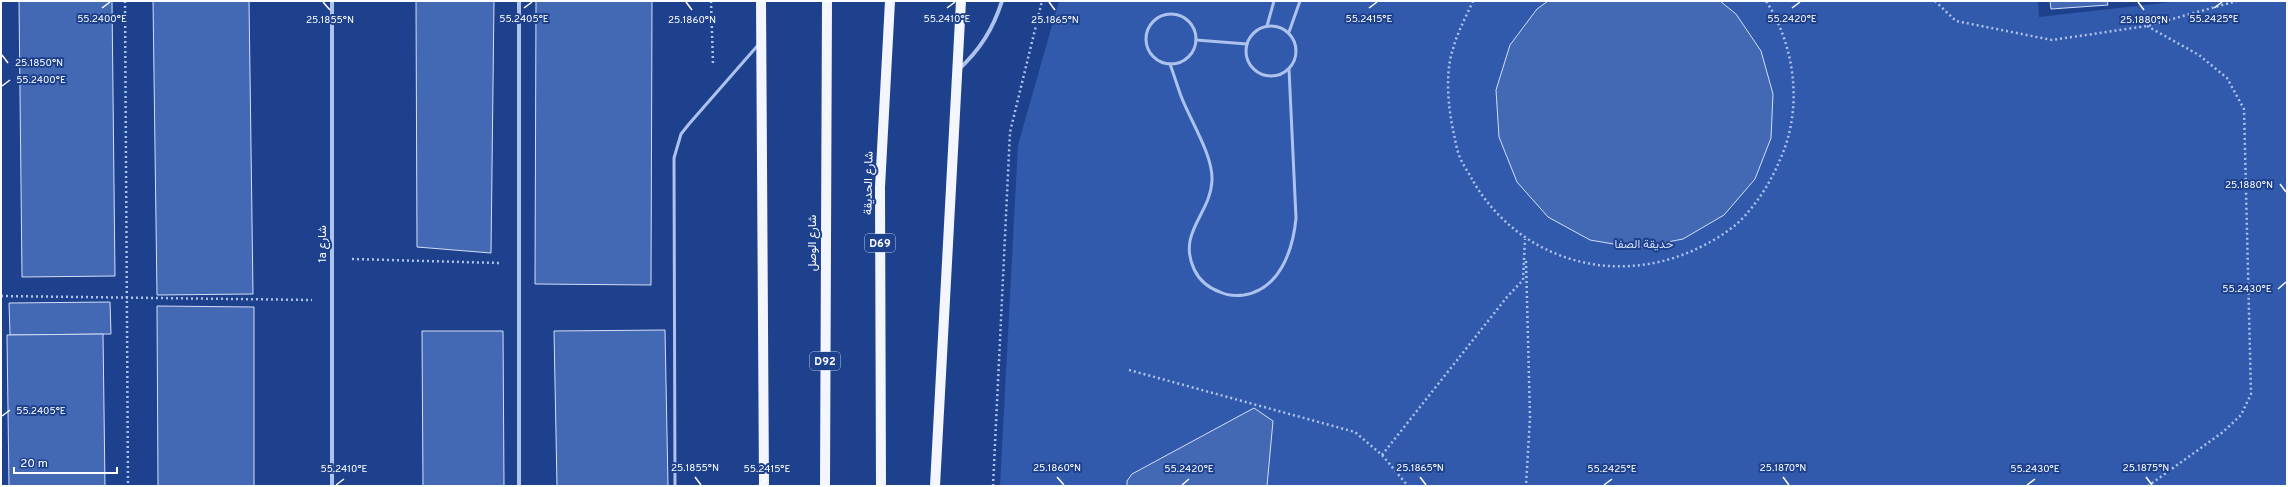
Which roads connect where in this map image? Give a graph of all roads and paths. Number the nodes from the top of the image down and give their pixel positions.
1 (125, 1) edge
2 (332, 1) edge
3 (519, 1) edge
4 (711, 1) edge
5 (762, 1) edge
6 (827, 1) edge
7 (890, 1) edge
8 (961, 1) edge
9 (1002, 1) edge
10 (1042, 1) edge
11 (1274, 1) edge
12 (1300, 1) edge
13 (1473, 1) edge
14 (1766, 1) edge
15 (1935, 1) edge
16 (2237, 1) edge
17 (1267, 26) junction
18 (2147, 26) junction
19 (1289, 32) junction
20 (1196, 40) junction
21 (761, 41) junction
22 (1247, 44) junction
23 (1170, 64) junction
24 (1289, 69) junction
25 (957, 71) junction
26 (714, 95) junction
27 (1525, 239) junction
28 (332, 258) junction
29 (519, 264) junction
30 (1, 296) edge
31 (127, 298) junction
32 (332, 300) junction
33 (1129, 370) dead end
34 (1382, 455) junction
35 (128, 486) edge
36 (332, 486) edge
37 (519, 486) edge
38 (675, 486) edge
39 (764, 486) edge
40 (825, 486) edge
41 (881, 486) edge
42 (935, 486) edge
43 (993, 486) edge
44 (1408, 486) edge
45 (1526, 486) edge
46 (2148, 486) edge

1 - 31 path
2 - 28 street, 1a شارع
3 - 29 street
4 - 26 path
5 - 21 main road
6 - 40 main road, شارع الوصل / D92
7 - 41 main road, شارع الحديقة / D69
8 - 25 main road
9 - 25 street
10 - 43 path
11 - 17 lane
12 - 19 lane
13 - 27 path
14 - 27 path
15 - 18 path
16 - 18 path
17 - 19 lane
17 - 22 lane
18 - 46 path
19 - 24 lane
20 - 22 lane
20 - 23 lane
20 - 23 lane
21 - 26 lane
21 - 39 main road
22 - 24 lane
23 - 24 lane
25 - 42 main road
26 - 38 lane
27 - 34 path
27 - 45 path
28 - 29 path
28 - 32 street, 1a شارع
29 - 37 street
30 - 31 path
31 - 32 path
31 - 35 path
32 - 36 street, 1a شارع
33 - 34 path
34 - 44 path

